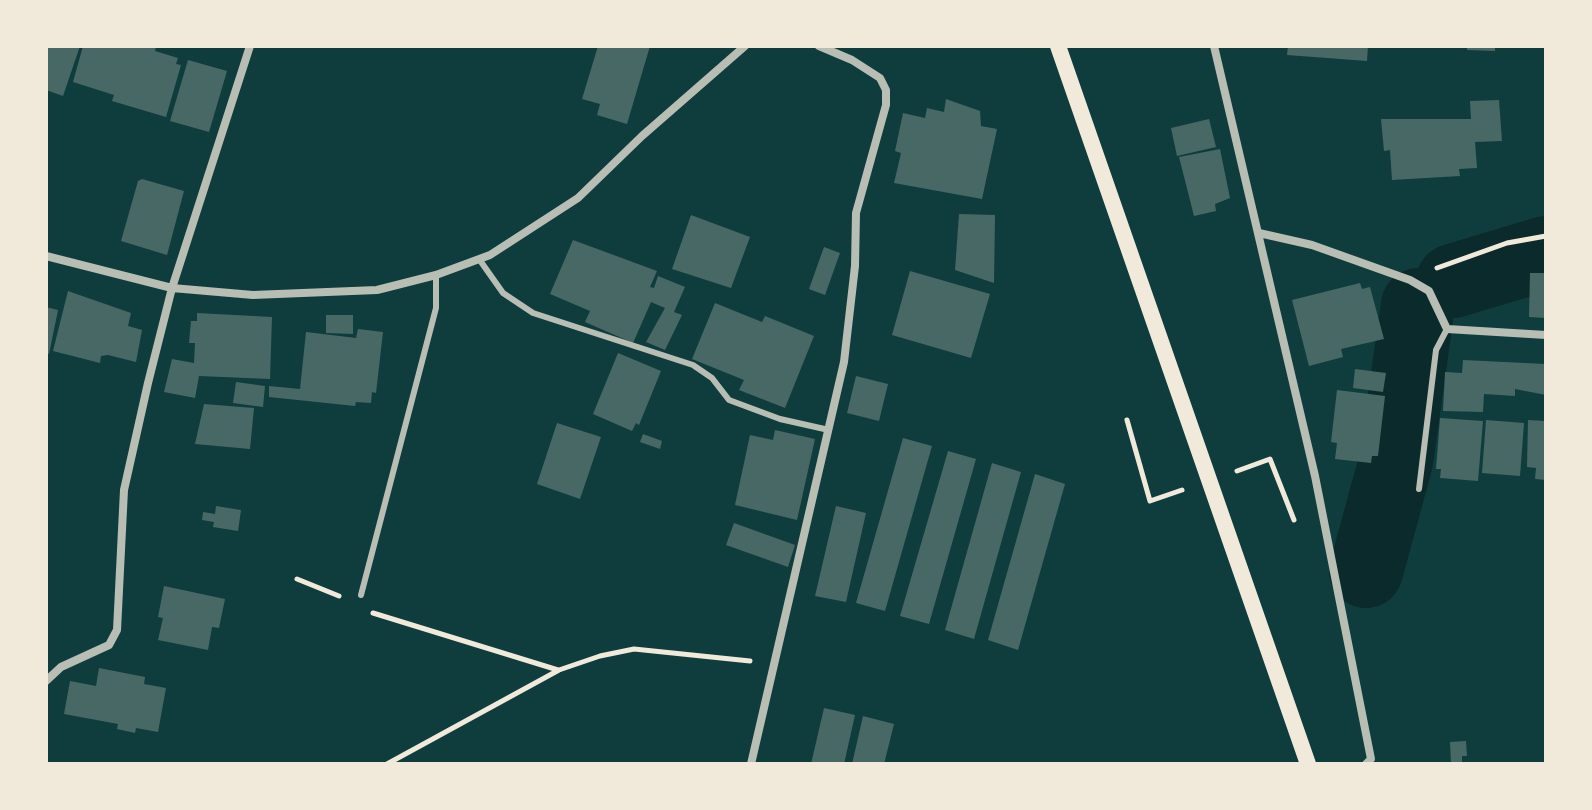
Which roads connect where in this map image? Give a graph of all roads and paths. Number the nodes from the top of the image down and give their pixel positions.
1 (250, 46) edge
2 (745, 46) edge
3 (819, 46) edge
4 (1058, 46) edge
5 (1214, 46) edge
6 (1259, 233) junction
7 (1546, 236) edge
8 (46, 256) edge
9 (479, 259) junction
10 (436, 275) junction
11 (1410, 280) junction
12 (172, 288) junction
13 (1447, 329) junction
14 (1546, 335) edge
15 (1127, 420) dead end
16 (829, 430) junction
17 (1270, 459) dead end
18 (1419, 489) dead end
19 (1150, 501) dead end
20 (1294, 520) dead end
21 (297, 579) dead end
22 (361, 595) dead end
23 (352, 603) dead end
24 (366, 610) dead end
25 (775, 665) junction
26 (559, 670) junction
27 (46, 681) edge
28 (387, 764) edge
29 (751, 764) edge
30 (1308, 764) edge
31 (1366, 764) edge

1 - 12 street
2 - 9 street
3 - 16 street
4 - 30 main road
5 - 6 street
6 - 11 street
6 - 31 street
7 - 11 path
8 - 12 street
9 - 10 street
9 - 16 lane
10 - 12 street
10 - 22 lane
11 - 13 street
12 - 27 street
13 - 14 street
13 - 18 lane
15 - 19 path
16 - 25 street
17 - 20 path
21 - 23 path
24 - 26 path
25 - 26 path
25 - 29 street
26 - 28 path

